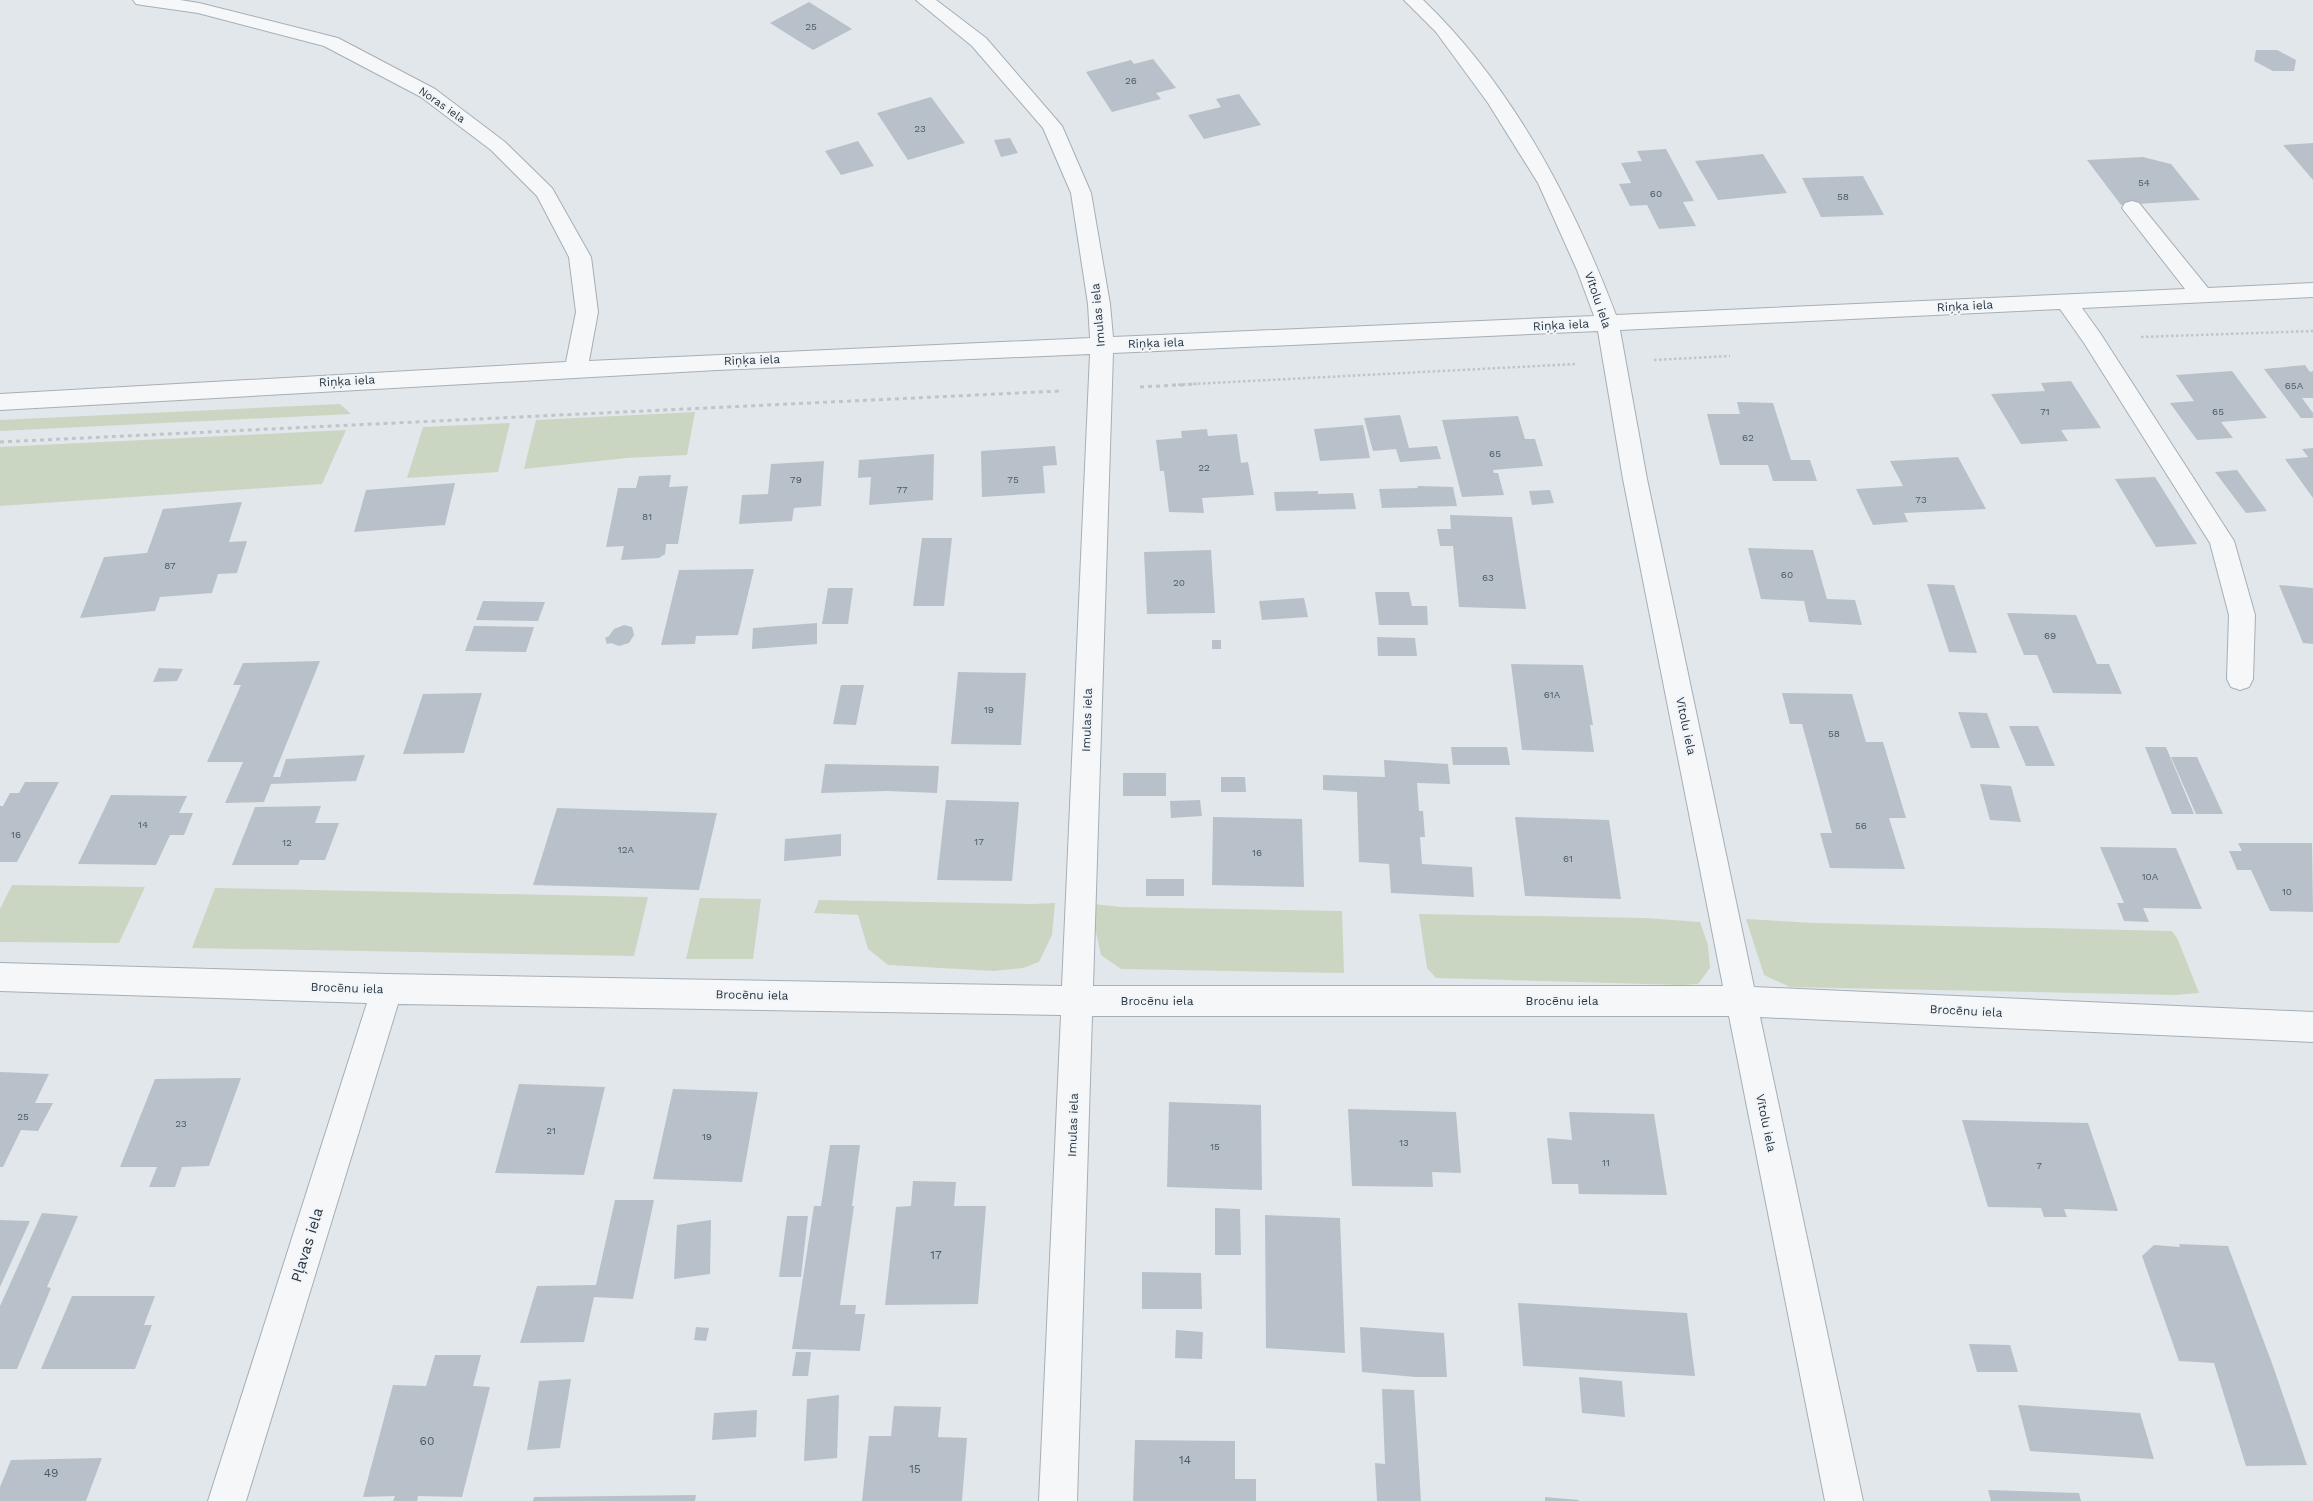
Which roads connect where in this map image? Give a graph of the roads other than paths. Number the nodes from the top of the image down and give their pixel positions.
1 (142, 0) edge
2 (924, 0) edge
3 (1413, 0) edge
4 (2132, 208) dead end
5 (2313, 290) edge
6 (2202, 295) junction
7 (2065, 301) junction
8 (1608, 323) junction
9 (1102, 346) junction
10 (576, 369) junction
11 (0, 402) edge
12 (2240, 679) dead end
13 (0, 976) edge
14 (387, 989) junction
15 (1078, 1001) junction
16 (1742, 1001) junction
17 (2313, 1026) edge
18 (226, 1501) edge
19 (1058, 1501) edge
20 (1844, 1501) edge

1 - 10 street, Noras iela
2 - 9 street, Imulas iela
3 - 8 street, Vītolu iela
4 - 6 street
5 - 6 street, Riņķa iela
6 - 7 street, Riņķa iela
7 - 8 street, Riņķa iela
7 - 12 street
8 - 9 street, Riņķa iela
8 - 16 street, Vītolu iela
9 - 10 street, Riņķa iela
9 - 15 street, Imulas iela
10 - 11 street, Riņķa iela
13 - 14 street, Brocēnu iela
14 - 15 street, Brocēnu iela
14 - 18 street, Pļavas iela
15 - 16 street, Brocēnu iela
15 - 19 street, Imulas iela
16 - 17 street, Brocēnu iela
16 - 20 street, Vītolu iela

